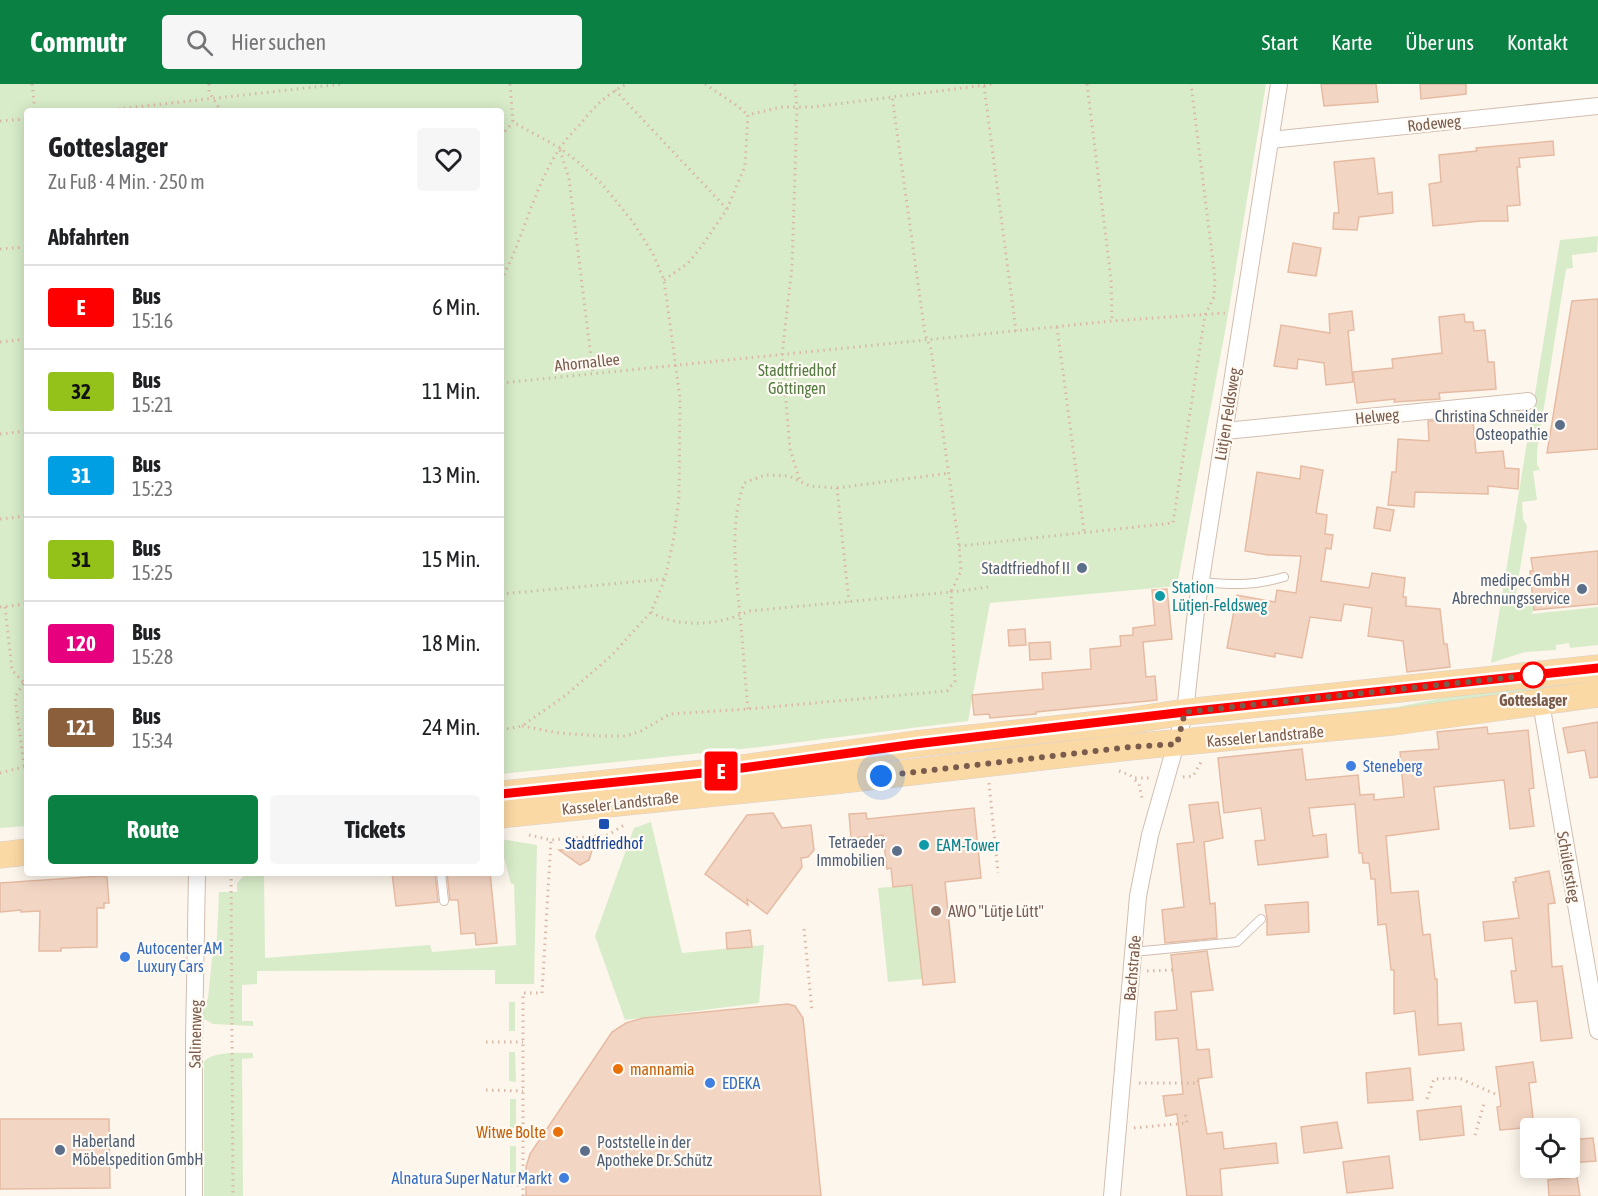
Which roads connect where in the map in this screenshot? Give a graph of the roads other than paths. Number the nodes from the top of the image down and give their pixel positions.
1 (1279, 84) edge
2 (1598, 106) edge
3 (1270, 140) junction
4 (1528, 401) dead end
5 (1225, 431) junction
6 (1284, 577) dead end
7 (1201, 582) junction
8 (1598, 668) edge
9 (1598, 694) edge
10 (1541, 703) junction
11 (1185, 712) junction
12 (1177, 744) junction
13 (504, 794) edge
14 (504, 815) edge
15 (24, 852) edge
16 (0, 855) edge
17 (197, 876) edge
18 (441, 876) edge
19 (444, 901) dead end
20 (1261, 919) dead end
21 (1133, 952) junction
22 (1598, 1030) edge
23 (194, 1196) edge
24 (1112, 1196) edge

1 - 3 street, Lütjen Feldsweg
2 - 3 street, Rodeweg
3 - 5 street, Lütjen Feldsweg
4 - 5 street, Helweg
5 - 7 street, Lütjen Feldsweg
6 - 7 lane
7 - 11 street, Lütjen Feldsweg
8 - 11 main road, Kasseler Landstraße
9 - 10 main road, Kasseler Landstraße
10 - 12 main road, Kasseler Landstraße
10 - 22 street, Schülerstieg
11 - 12 street, Lütjen Feldsweg
11 - 13 main road, Kasseler Landstraße
12 - 14 main road, Kasseler Landstraße
12 - 21 street, Bachstraße
15 - 16 main road
17 - 23 street, Salinenweg
18 - 19 lane
20 - 21 lane
21 - 24 street, Bachstraße

